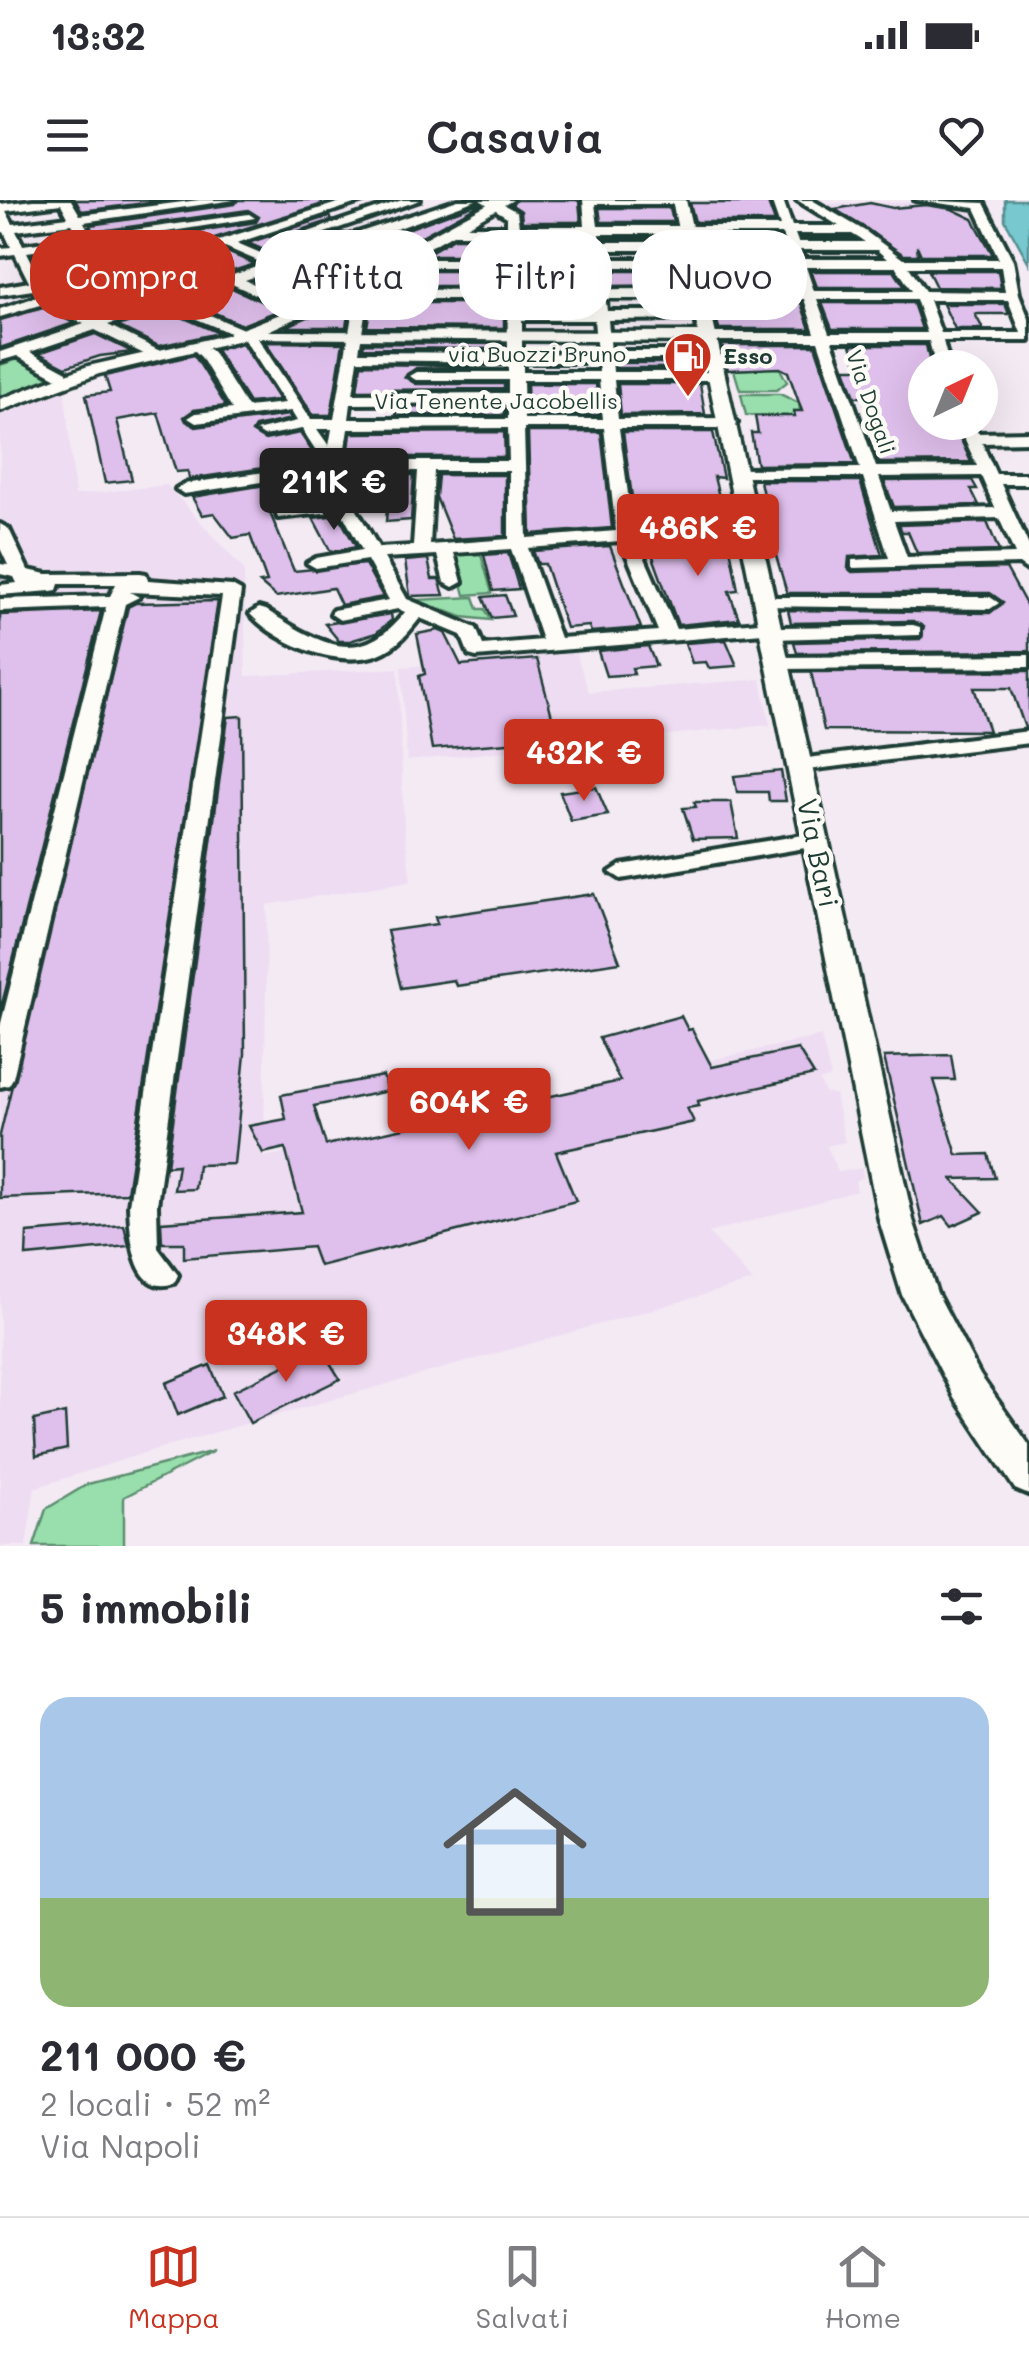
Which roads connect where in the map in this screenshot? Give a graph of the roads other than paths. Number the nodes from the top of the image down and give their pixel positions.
1 (63, 200) edge
2 (113, 200) edge
3 (232, 200) edge
4 (470, 200) edge
5 (778, 200) edge
6 (803, 200) edge
7 (921, 200) edge
8 (956, 200) edge
9 (356, 201) edge
10 (407, 201) edge
11 (176, 203) edge
12 (328, 204) edge
13 (0, 210) edge
14 (503, 210) edge
15 (377, 212) junction
16 (433, 212) junction
17 (122, 214) junction
18 (297, 216) junction
19 (250, 218) junction
20 (75, 220) junction
21 (403, 222) junction
22 (192, 226) junction
23 (4, 229) edge
24 (82, 230) edge
25 (132, 230) edge
26 (163, 230) edge
27 (195, 230) edge
28 (261, 230) joint
29 (322, 230) joint
30 (378, 230) edge
31 (454, 230) junction
32 (561, 230) edge
33 (788, 230) edge
34 (807, 230) edge
35 (854, 230) junction
36 (439, 238) edge
37 (807, 246) edge
38 (883, 246) junction
39 (30, 249) edge
40 (20, 250) junction
41 (0, 252) edge
42 (904, 263) junction
43 (1006, 263) junction
44 (807, 264) edge
45 (30, 269) edge
46 (807, 286) edge
47 (0, 290) edge
48 (30, 291) edge
49 (807, 295) edge
50 (810, 295) junction
51 (923, 295) junction
52 (1013, 296) junction
53 (30, 298) edge
54 (0, 313) edge
55 (89, 320) edge
56 (108, 320) edge
57 (208, 320) edge
58 (284, 320) edge
59 (359, 320) edge
60 (514, 320) edge
61 (600, 320) edge
62 (641, 320) edge
63 (656, 320) edge
64 (705, 320) edge
65 (790, 320) edge
66 (96, 324) junction
67 (245, 336) junction
68 (355, 336) junction
69 (422, 336) junction
70 (514, 336) junction
71 (824, 336) junction
72 (1029, 336) edge
73 (936, 337) junction
74 (197, 346) junction
75 (604, 350) junction
76 (939, 350) edge
77 (18, 351) junction
78 (158, 355) junction
79 (352, 356) junction
80 (420, 356) junction
81 (0, 357) edge
82 (514, 358) junction
83 (62, 375) dead end
84 (416, 376) junction
85 (516, 376) junction
86 (606, 376) junction
87 (471, 398) junction
88 (516, 398) junction
89 (344, 399) junction
90 (388, 399) junction
91 (412, 399) junction
92 (0, 404) edge
93 (294, 406) junction
94 (243, 414) junction
95 (196, 418) dead end
96 (516, 423) junction
97 (611, 423) junction
98 (306, 424) junction
99 (340, 424) junction
100 (386, 424) junction
101 (470, 424) junction
102 (729, 424) junction
103 (264, 432) dead end
104 (998, 433) edge
105 (1029, 437) edge
106 (973, 440) edge
107 (426, 449) junction
108 (334, 466) junction
109 (517, 466) junction
110 (872, 472) junction
111 (275, 474) junction
112 (740, 474) junction
113 (989, 475) junction
114 (1029, 479) edge
115 (226, 482) junction
116 (184, 489) dead end
117 (346, 505) junction
118 (230, 506) dead end
119 (1004, 510) junction
120 (885, 513) junction
121 (750, 526) junction
122 (0, 529) edge
123 (626, 536) junction
124 (518, 544) junction
125 (444, 549) junction
126 (420, 551) junction
127 (372, 554) junction
128 (1028, 562) edge
129 (316, 563) dead end
130 (900, 563) junction
131 (858, 564) dead end
132 (15, 576) edge
133 (454, 582) dead end
134 (156, 586) junction
135 (0, 590) edge
136 (121, 593) junction
137 (990, 603) dead end
138 (0, 605) edge
139 (408, 608) junction
140 (259, 614) dead end
141 (340, 614) dead end
142 (770, 621) junction
143 (912, 630) dead end
144 (668, 635) junction
145 (552, 645) junction
146 (1029, 661) edge
147 (779, 663) junction
148 (1029, 737) edge
149 (799, 764) junction
150 (815, 840) junction
151 (621, 872) dead end
152 (0, 1078) edge
153 (164, 1275) dead end
154 (1029, 1478) edge

1 - 13 street
1 - 20 street
2 - 17 street
3 - 11 street
3 - 19 street
4 - 16 street
5 - 33 street, Via Dogali
6 - 35 street
7 - 8 street
8 - 43 street
9 - 12 street
9 - 15 street
10 - 15 street
10 - 16 street
11 - 17 street
11 - 22 street
12 - 18 street
13 - 23 street
14 - 31 main road
14 - 31 street
14 - 32 street
15 - 21 street
15 - 29 street
16 - 21 street
16 - 31 street
17 - 20 street
17 - 25 street
18 - 28 street
18 - 29 street
19 - 22 street
19 - 28 street
20 - 23 street
20 - 24 street
21 - 30 street
21 - 31 street
22 - 26 street
22 - 27 street
23 - 40 street
31 - 36 main road
34 - 35 street
35 - 38 street
37 - 38 street
38 - 42 street
39 - 40 street
40 - 41 street
40 - 45 street
42 - 43 street
42 - 44 street
42 - 51 street
43 - 52 street
46 - 50 street, Via Dogali
47 - 48 street
49 - 50 street
50 - 51 street
50 - 71 street, Via Dogali
51 - 52 street
51 - 73 street
52 - 72 street
53 - 54 street
55 - 66 street
56 - 66 street
57 - 67 street
58 - 67 main road
59 - 68 street
60 - 70 street
61 - 75 street
62 - 75 main road
63 - 86 street, via Buozzi Bruno
64 - 102 main road, Via Bari
65 - 71 street
66 - 77 street
66 - 78 street
67 - 68 main road
67 - 74 main road
67 - 93 street
68 - 69 main road
68 - 79 street
69 - 70 main road
69 - 80 street
70 - 75 main road
70 - 82 street
71 - 73 street
71 - 110 street, Via Dogali
72 - 73 street
73 - 76 street
74 - 78 main road
74 - 94 street
75 - 82 street
75 - 86 street
77 - 81 street
77 - 83 street
78 - 92 main road
79 - 80 street
79 - 89 street
80 - 82 street
80 - 84 street
82 - 85 street
84 - 85 street, via Buozzi Bruno
84 - 91 street
85 - 86 street, via Buozzi Bruno
85 - 88 street
86 - 97 street
87 - 88 street
87 - 91 street
87 - 101 street
88 - 96 street
89 - 90 street
89 - 99 street
90 - 91 street
90 - 100 street
93 - 94 street
93 - 98 street
94 - 95 street
96 - 97 street, Via Tenente Jacobellis
96 - 101 street, Via Tenente Jacobellis
96 - 109 street
97 - 102 street, Via Tenente Jacobellis
97 - 123 street
98 - 99 street, Via Tenente Jacobellis
98 - 103 street, Via Tenente Jacobellis
98 - 108 street
99 - 100 street, Via Tenente Jacobellis
99 - 108 street
100 - 107 street, Via Tenente Jacobellis
101 - 107 street, Via Tenente Jacobellis
102 - 112 main road, Via Bari
104 - 105 street
106 - 113 street
107 - 108 street
107 - 109 street
107 - 126 street
108 - 111 street
108 - 117 street
109 - 124 street
110 - 112 street
110 - 113 street
110 - 120 street, Via Dogali
111 - 115 street
111 - 117 street
112 - 121 main road, Via Bari
113 - 114 street
113 - 119 street
115 - 116 street
115 - 118 street
117 - 127 street
119 - 120 street
119 - 128 street
120 - 130 street, Via Dogali
121 - 123 street
121 - 142 main road, Via Bari
122 - 132 street
123 - 124 street
123 - 144 street
124 - 125 street
124 - 145 street
125 - 126 street
125 - 133 street
126 - 127 street
127 - 129 street
127 - 139 street
128 - 130 street
130 - 131 street
132 - 134 street
132 - 135 street
132 - 136 street
134 - 136 street
134 - 153 street
136 - 138 street
136 - 152 street
137 - 142 street
139 - 140 street
139 - 141 street
139 - 145 street
142 - 143 street
142 - 144 street
142 - 147 main road, Via Bari
144 - 145 street
146 - 147 street
147 - 149 main road, Via Bari
148 - 149 street
149 - 150 main road, Via Bari
150 - 151 street
150 - 154 main road, Via Bari

